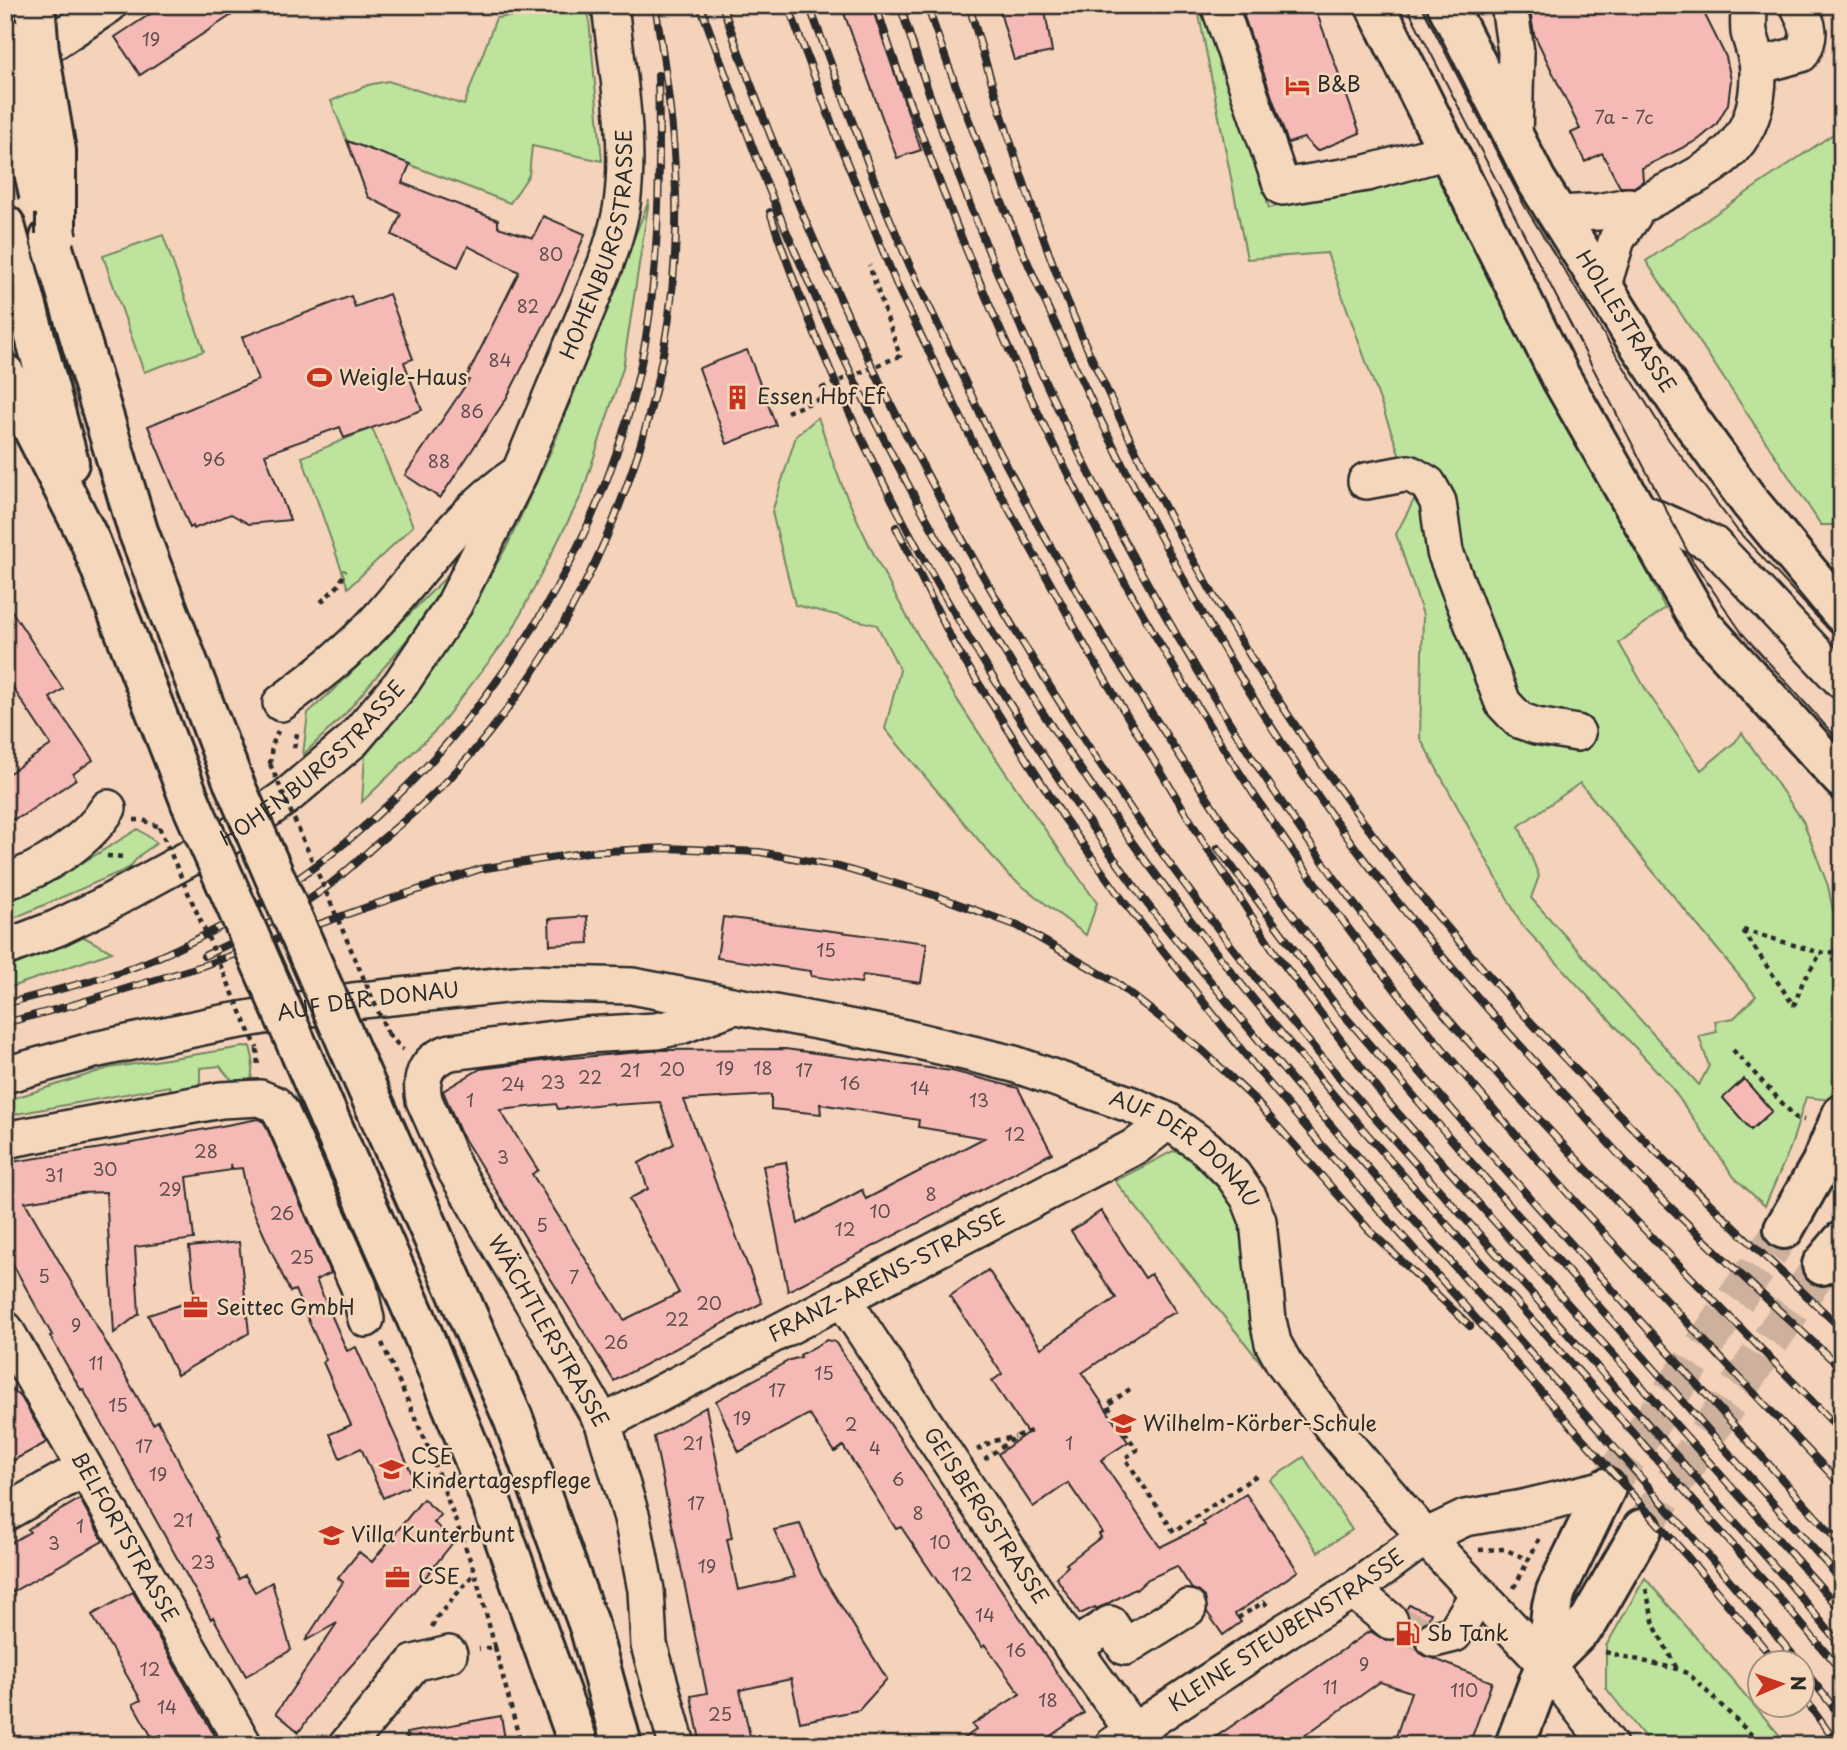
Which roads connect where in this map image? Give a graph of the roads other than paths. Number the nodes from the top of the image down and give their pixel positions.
1 (35, 5) edge
2 (109, 5) edge
3 (610, 5) edge
4 (1219, 5) edge
5 (1375, 5) edge
6 (1447, 5) edge
7 (1509, 5) edge
8 (1727, 5) edge
9 (1798, 5) edge
10 (1749, 19) edge
11 (5, 37) edge
12 (1758, 66) junction
13 (5, 73) edge
14 (1514, 138) junction
15 (1448, 150) junction
16 (1636, 208) junction
17 (1557, 214) junction
18 (10, 243) edge
19 (54, 245) junction
20 (1603, 285) junction
21 (5, 374) edge
22 (519, 474) junction
23 (1366, 481) dead end
24 (1638, 510) junction
25 (90, 541) junction
26 (1842, 613) edge
27 (1842, 681) edge
28 (279, 718) road end
29 (1577, 733) dead end
30 (1842, 779) edge
31 (121, 814) road end
32 (5, 882) edge
33 (5, 948) edge
34 (734, 1006) junction
35 (5, 1075) edge
36 (1827, 1118) edge
37 (1168, 1121) junction
38 (5, 1140) edge
39 (1784, 1229) tunnel mouth
40 (842, 1297) junction
41 (366, 1319) road end
42 (5, 1329) edge
43 (603, 1423) junction
44 (83, 1469) junction
45 (1606, 1488) joint
46 (5, 1513) edge
47 (1642, 1530) tunnel mouth
48 (1424, 1537) junction
49 (1353, 1590) junction
50 (1488, 1605) junction
51 (1188, 1608) dead end
52 (1391, 1621) tunnel mouth
53 (1434, 1639) dead end
54 (1073, 1648) junction
55 (449, 1654) road end
56 (1545, 1665) junction
57 (550, 1666) junction
58 (1123, 1738) edge
59 (244, 1745) edge
60 (347, 1745) edge
61 (556, 1745) edge
62 (579, 1745) edge
63 (622, 1745) edge
64 (677, 1745) edge
65 (1515, 1745) edge
66 (1609, 1745) edge

1 - 19 main road, bridge
2 - 13 street
3 - 22 street, HOHENBURGSTRASSE
4 - 15 street
5 - 15 main road
6 - 14 main road, HOLLESTRASSE
7 - 14 street
8 - 10 street
9 - 12 street
10 - 12 street
11 - 19 main road, bridge
12 - 16 street
14 - 17 main road, HOLLESTRASSE
15 - 24 main road
16 - 17 street
16 - 20 street
17 - 20 main road, HOLLESTRASSE
18 - 25 main road
19 - 63 main road, bridge
20 - 26 main road, HOLLESTRASSE
21 - 25 main road
22 - 28 street
22 - 33 street, HOHENBURGSTRASSE
23 - 29 street
24 - 27 street
24 - 30 main road
25 - 57 main road, bridge
31 - 32 street
34 - 35 street, AUF DER DONAU
34 - 37 street, AUF DER DONAU
34 - 43 street, WÄCHTLERSTRASSE
36 - 39 main road
37 - 40 street, FRANZ-ARENS-STRASSE
37 - 48 street, AUF DER DONAU
38 - 41 street
40 - 43 street, FRANZ-ARENS-STRASSE
40 - 54 street, GEISBERGSTRASSE
42 - 44 street, BELFORTSTRASSE
43 - 64 street, WÄCHTLERSTRASSE
44 - 46 street
44 - 59 street, BELFORTSTRASSE
45 - 48 street
45 - 56 main road
47 - 56 main road
48 - 49 street, KLEINE STEUBENSTRASSE
48 - 50 street, AUF DER DONAU
49 - 52 street
49 - 58 street, KLEINE STEUBENSTRASSE
50 - 53 street
50 - 56 street, AUF DER DONAU
51 - 54 street
54 - 58 street, GEISBERGSTRASSE
55 - 60 street
56 - 65 main road
56 - 66 street, AUF DER DONAU
57 - 61 main road
57 - 62 main road

